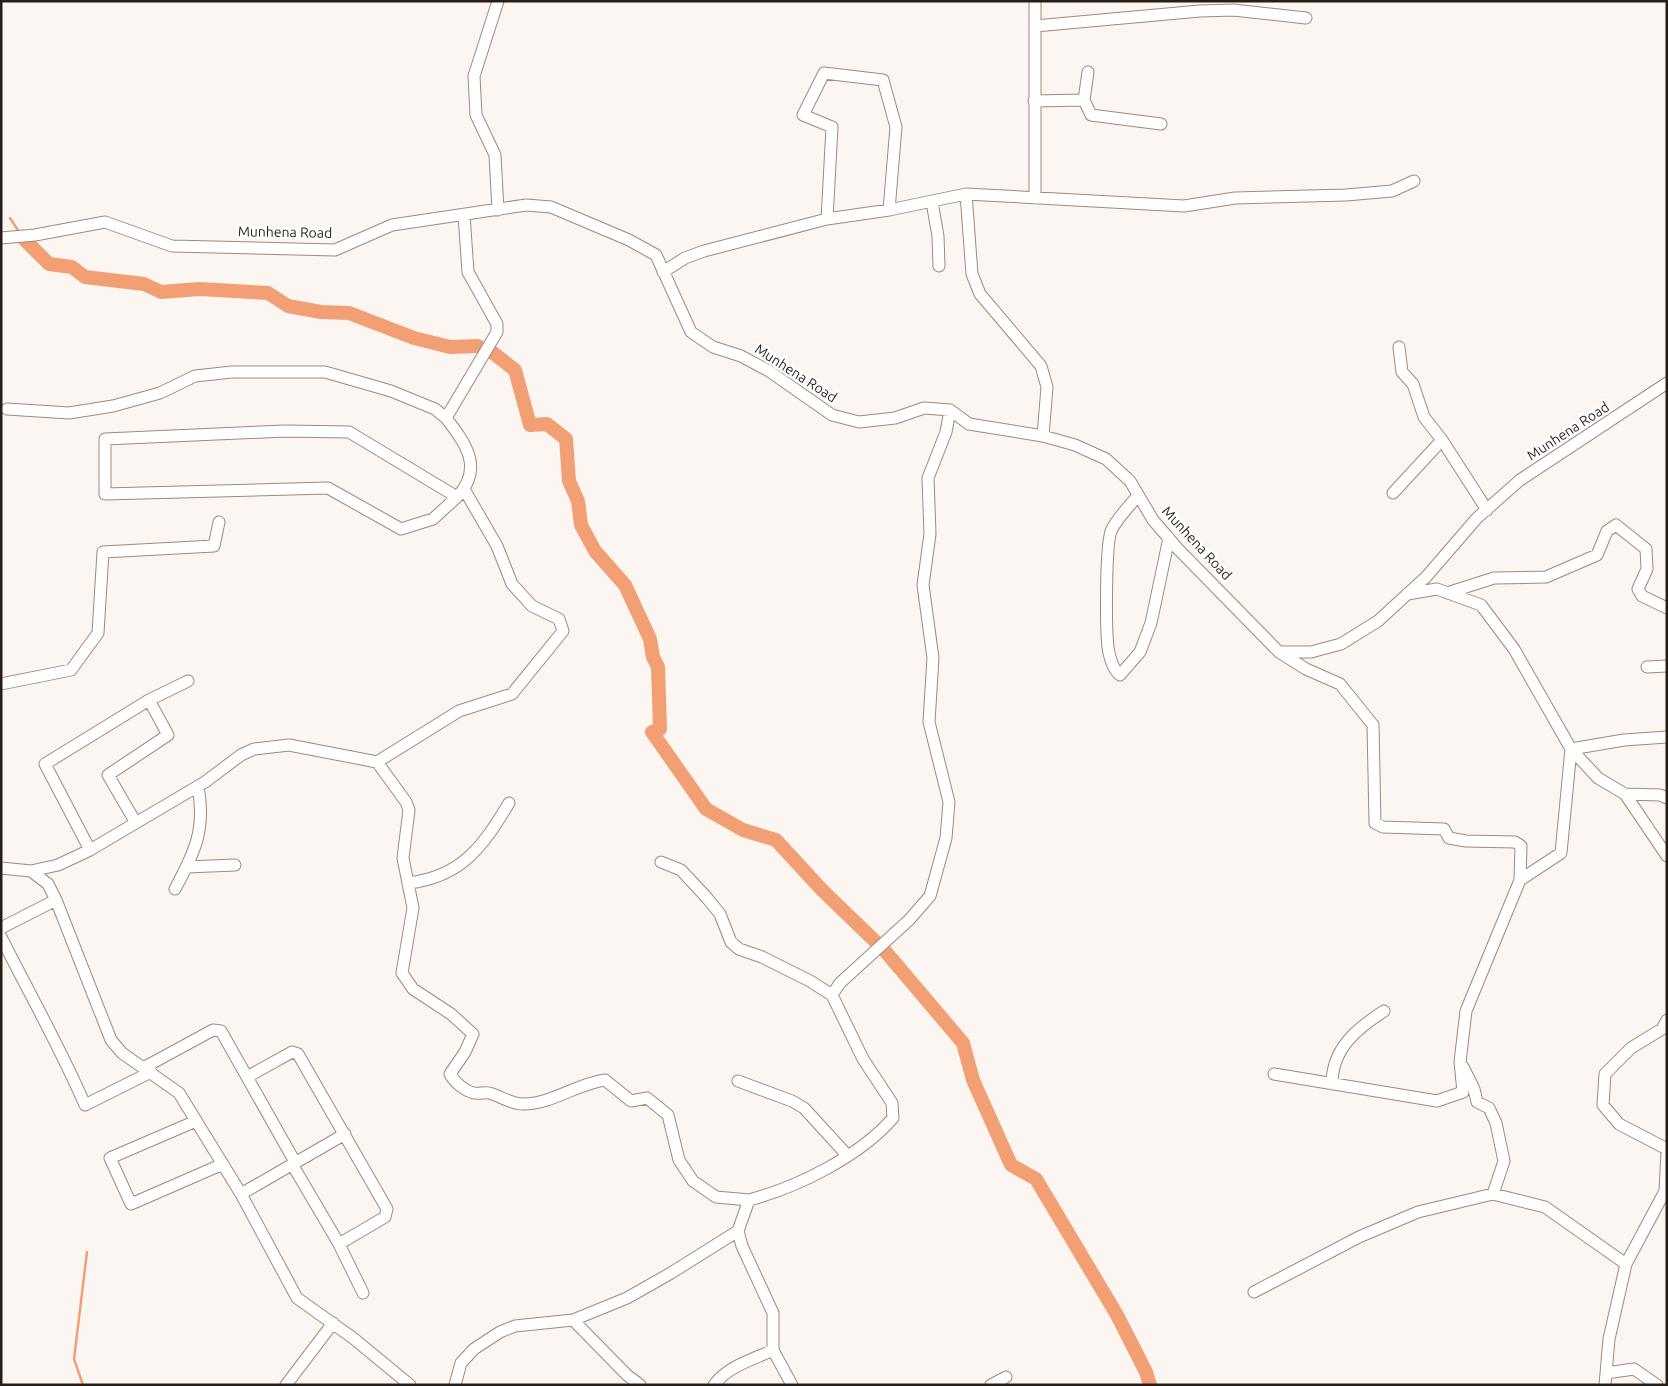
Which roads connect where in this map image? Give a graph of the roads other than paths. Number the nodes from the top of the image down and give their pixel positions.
1 (1035, 1) edge
2 (497, 2) edge
3 (1306, 18) dead end
4 (1035, 26) junction
5 (1088, 72) dead end
6 (1084, 100) junction
7 (1034, 101) junction
8 (1161, 124) dead end
9 (1414, 181) dead end
10 (966, 194) junction
11 (1035, 198) junction
12 (932, 202) junction
13 (498, 210) junction
14 (889, 210) junction
15 (464, 215) junction
16 (827, 219) junction
17 (1, 238) edge
18 (939, 266) dead end
19 (663, 272) junction
20 (1399, 347) dead end
21 (1667, 383) edge
22 (7, 409) dead end
23 (950, 410) junction
24 (446, 418) junction
25 (1043, 436) junction
26 (1442, 440) junction
27 (460, 493) junction
28 (1393, 493) dead end
29 (1138, 495) junction
30 (1487, 510) junction
31 (219, 522) dead end
32 (1169, 538) junction
33 (1447, 593) junction
34 (1407, 594) junction
35 (1667, 608) edge
36 (1279, 652) junction
37 (1667, 666) edge
38 (1647, 667) dead end
39 (188, 681) dead end
40 (1, 684) edge
41 (148, 700) junction
42 (1667, 737) edge
43 (1571, 749) junction
44 (377, 762) junction
45 (198, 786) junction
46 (1625, 794) junction
47 (1667, 798) edge
48 (509, 803) dead end
49 (136, 822) junction
50 (90, 850) junction
51 (1667, 856) edge
52 (661, 862) dead end
53 (235, 865) dead end
54 (187, 867) junction
55 (1, 868) edge
56 (31, 871) junction
57 (1520, 880) junction
58 (408, 883) junction
59 (175, 889) dead end
60 (56, 900) junction
61 (1, 928) edge
62 (1, 937) edge
63 (832, 995) junction
64 (1384, 1011) dead end
65 (1667, 1020) edge
66 (1460, 1062) junction
67 (147, 1070) junction
68 (1274, 1074) dead end
69 (247, 1077) junction
70 (738, 1081) dead end
71 (1332, 1084) junction
72 (196, 1121) junction
73 (345, 1134) junction
74 (1667, 1151) edge
75 (847, 1155) junction
76 (294, 1163) junction
77 (223, 1164) junction
78 (241, 1194) junction
79 (1493, 1194) junction
80 (749, 1200) junction
81 (738, 1231) junction
82 (339, 1244) junction
83 (1626, 1264) junction
84 (1254, 1292) dead end
85 (363, 1293) dead end
86 (573, 1320) junction
87 (333, 1323) junction
88 (773, 1350) junction
89 (1606, 1373) junction
90 (1006, 1377) dead end
91 (286, 1385) edge
92 (410, 1385) edge
93 (454, 1385) edge
94 (640, 1385) edge
95 (714, 1385) edge
96 (792, 1385) edge
97 (991, 1385) edge
98 (1605, 1385) edge
99 (1657, 1385) edge

1 - 4 street
2 - 13 street
3 - 4 street
4 - 7 street
5 - 6 street
6 - 7 street
6 - 8 street
7 - 11 street
9 - 11 street
10 - 11 street
10 - 12 street
10 - 25 street
12 - 14 street
12 - 18 street
13 - 15 street, Munhena Road
13 - 19 street, Munhena Road
14 - 16 street
14 - 16 street
15 - 17 street, Munhena Road
15 - 24 street
16 - 19 street
19 - 23 street, Munhena Road
20 - 26 street
21 - 30 street, Munhena Road
22 - 24 street
23 - 25 street, Munhena Road
23 - 63 street
24 - 27 street
25 - 29 street, Munhena Road
26 - 28 street
26 - 30 street
27 - 27 street
27 - 44 street
29 - 32 street, Munhena Road
29 - 32 street
30 - 34 street, Munhena Road
31 - 40 street
32 - 36 street, Munhena Road
33 - 34 street
33 - 35 street
33 - 43 street
34 - 36 street, Munhena Road
36 - 57 street
37 - 38 street
39 - 41 street
41 - 49 street
41 - 50 street
42 - 43 street
43 - 46 street
43 - 57 street
44 - 45 street
44 - 58 street
45 - 49 street
45 - 54 street
46 - 47 street
46 - 51 street
48 - 58 street
49 - 50 street
50 - 56 street
52 - 63 street
53 - 54 street
54 - 59 street
55 - 56 street
56 - 60 street
57 - 66 street
58 - 80 street
60 - 61 street
60 - 67 street
62 - 67 street
63 - 75 street
64 - 71 street
65 - 74 street
66 - 71 street
66 - 79 street
67 - 69 street
67 - 72 street
68 - 71 street
69 - 73 street
69 - 76 street
70 - 75 street
72 - 77 street
72 - 77 street
73 - 76 street
73 - 82 street
74 - 83 street
75 - 80 street
76 - 78 street
76 - 82 street
77 - 78 street
78 - 87 street
79 - 83 street
79 - 84 street
80 - 81 street
81 - 86 street
81 - 88 street
82 - 85 street
83 - 89 street
86 - 93 street
86 - 94 street
87 - 91 street
87 - 92 street
88 - 95 street
88 - 96 street
89 - 98 street
89 - 99 street
90 - 97 street

